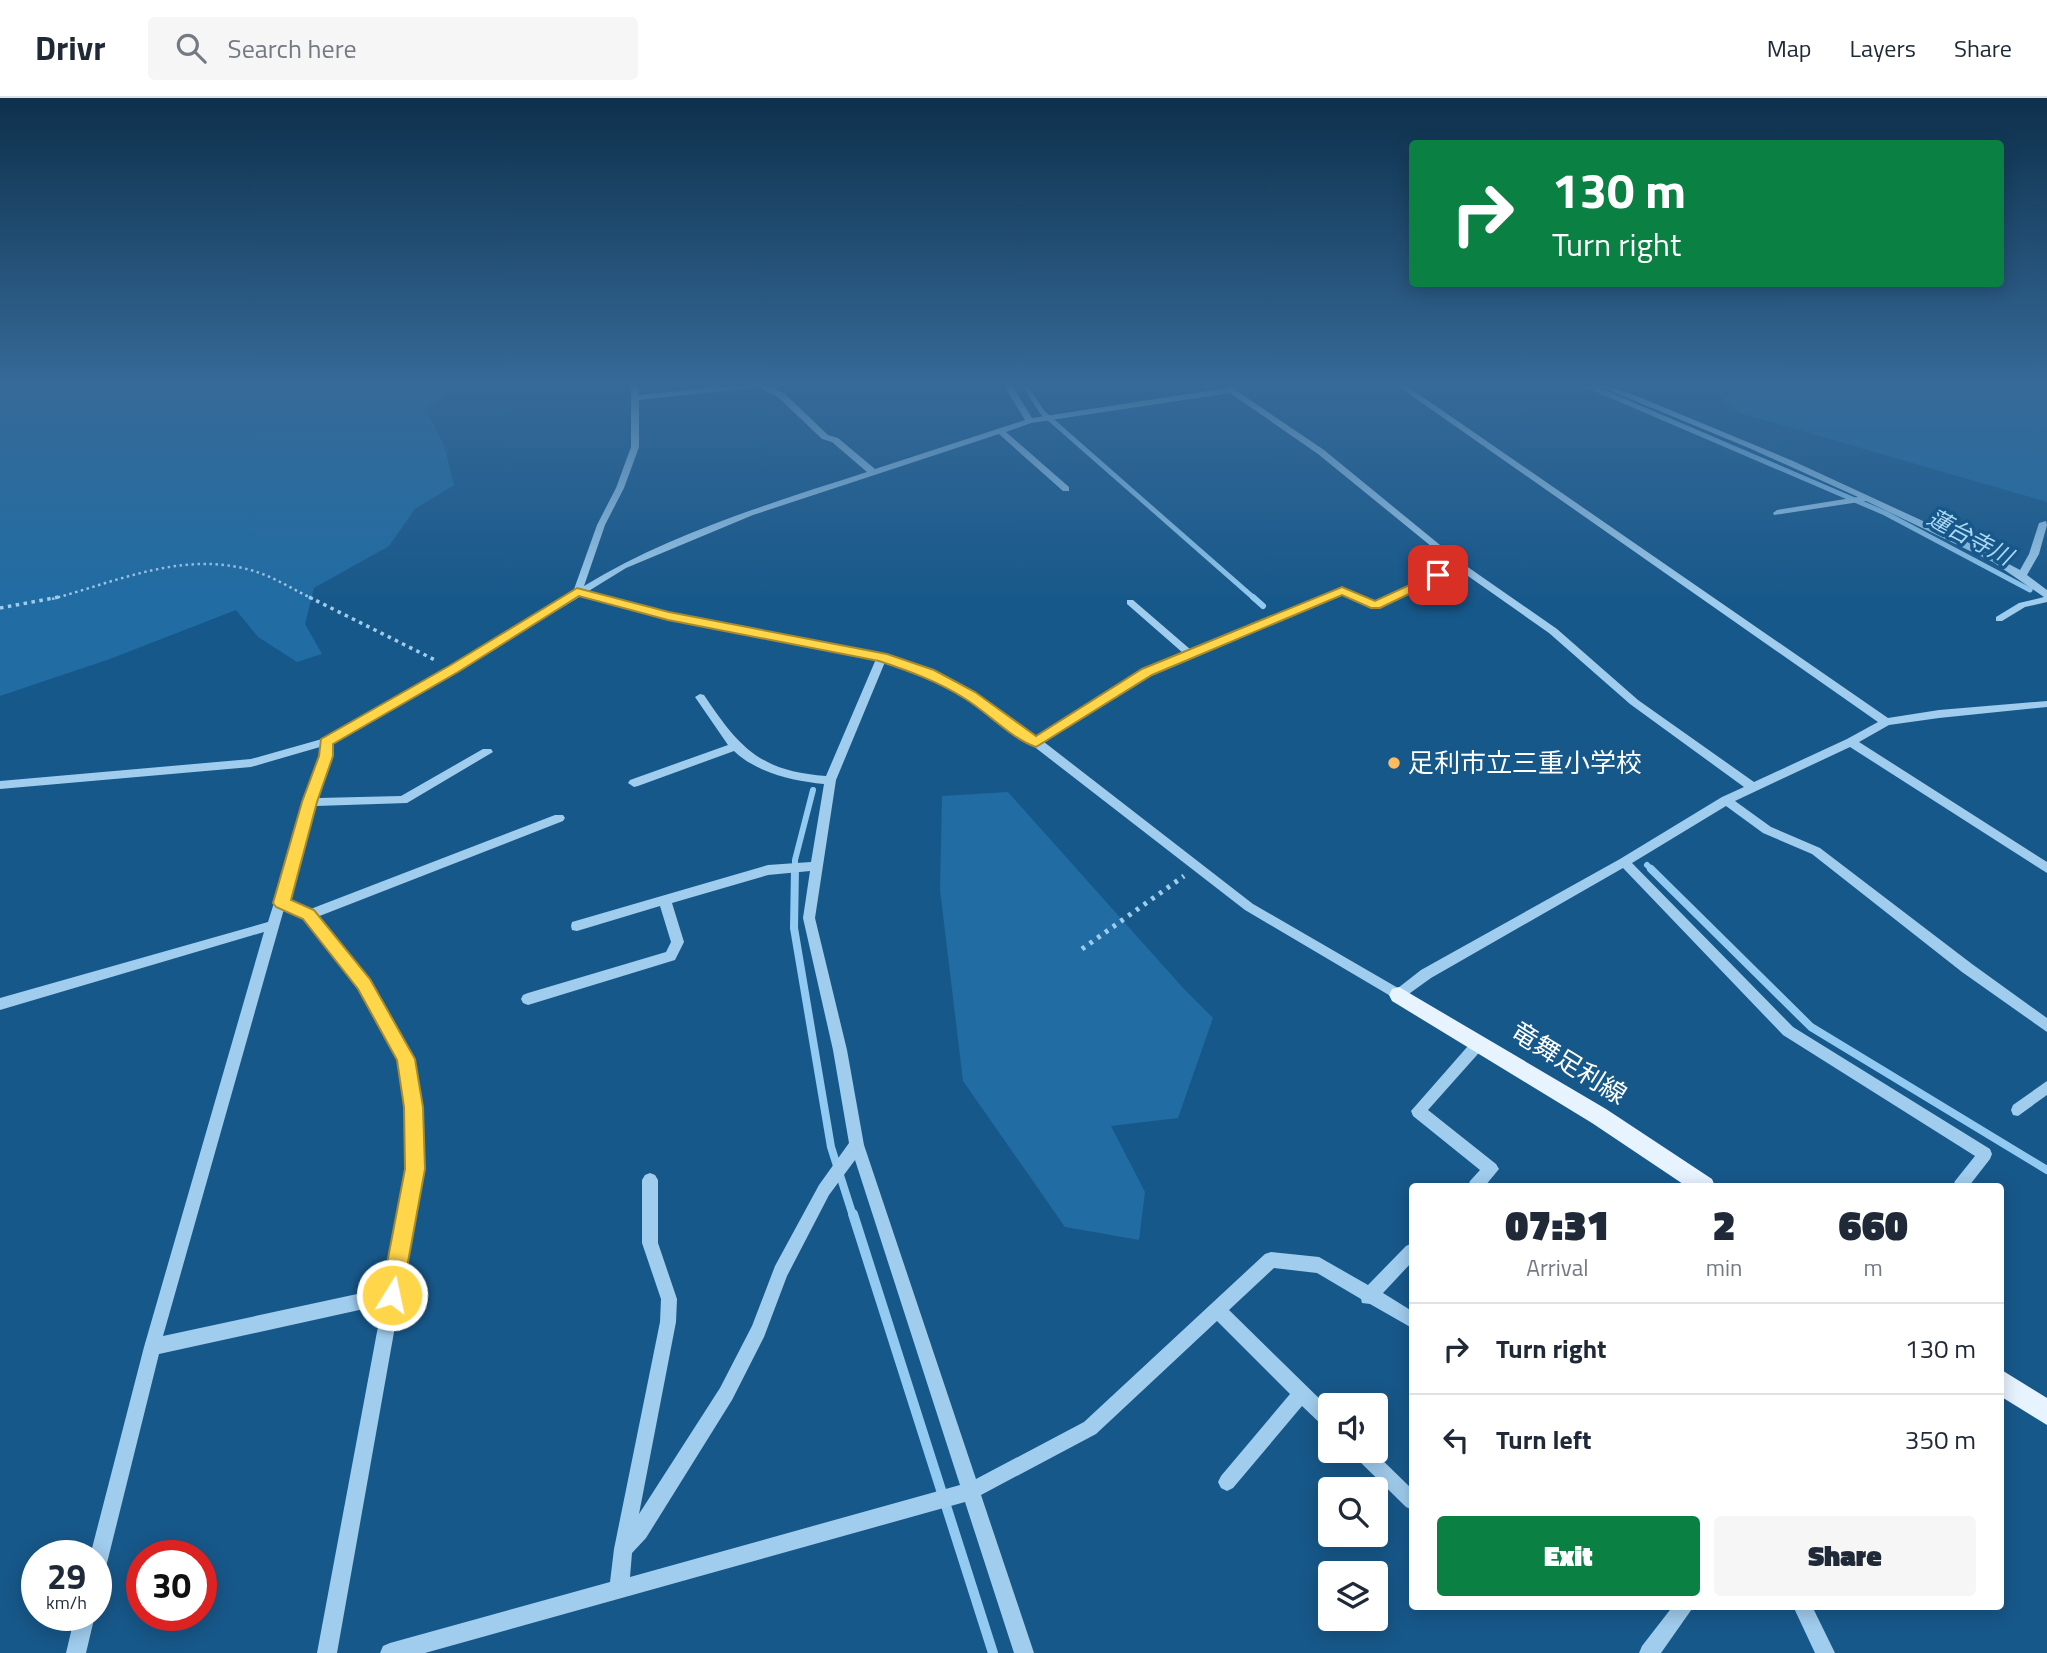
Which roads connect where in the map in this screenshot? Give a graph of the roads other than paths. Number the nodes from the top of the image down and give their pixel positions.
1 (632, 457) edge
2 (855, 457) edge
3 (923, 457) edge
4 (1029, 457) edge
5 (1326, 457) edge
6 (1504, 457) edge
7 (1773, 457) edge
8 (874, 473) junction
9 (1066, 489) dead end
10 (1866, 498) junction
11 (1777, 513) dead end
12 (2043, 523) dead end
13 (1459, 565) junction
14 (2022, 575) junction
15 (577, 592) junction
16 (2045, 593) edge
17 (1130, 602) dead end
18 (1999, 619) dead end
19 (1190, 654) junction
20 (882, 657) junction
21 (700, 697) dead end
22 (2047, 704) edge
23 (1886, 722) junction
24 (326, 742) junction
25 (1851, 742) junction
26 (1036, 743) junction
27 (736, 746) junction
28 (487, 752) dead end
29 (830, 780) junction
30 (634, 783) dead end
31 (0, 785) edge
32 (1754, 788) junction
33 (1726, 800) junction
34 (310, 802) junction
35 (559, 818) dead end
36 (1624, 862) junction
37 (817, 866) junction
38 (2047, 868) edge
39 (665, 901) junction
40 (282, 903) junction
41 (308, 915) junction
42 (273, 925) junction
43 (577, 926) dead end
44 (1399, 995) junction
45 (528, 999) dead end
46 (0, 1004) edge
47 (2047, 1026) edge
48 (1480, 1042) junction
49 (2047, 1087) edge
50 (2018, 1110) dead end
51 (857, 1145) junction
52 (649, 1180) dead end
53 (1478, 1183) edge
54 (1700, 1183) edge
55 (1962, 1183) edge
56 (1409, 1254) edge
57 (392, 1295) junction
58 (1368, 1297) junction
59 (1218, 1310) junction
60 (1409, 1318) edge
61 (152, 1347) junction
62 (2004, 1384) edge
63 (1302, 1393) junction
64 (1318, 1409) edge
65 (2047, 1413) edge
66 (1373, 1463) edge
67 (1227, 1482) dead end
68 (971, 1491) junction
69 (1409, 1498) edge
70 (104, 1540) edge
71 (623, 1549) junction
72 (619, 1589) junction
73 (1682, 1610) edge
74 (1804, 1610) edge
75 (81, 1631) edge
76 (76, 1653) edge
77 (327, 1653) edge
78 (390, 1653) edge
79 (1024, 1653) edge
80 (1649, 1653) edge
81 (1825, 1653) edge

1 - 15 street
2 - 8 street
3 - 8 street
4 - 9 street
5 - 13 street
6 - 23 street
7 - 10 street
8 - 15 street
10 - 11 street
10 - 14 street
12 - 14 street
13 - 19 street
13 - 32 street
14 - 16 street
15 - 20 street
15 - 24 street
16 - 18 street
17 - 19 street
19 - 26 street
20 - 26 street
20 - 29 street
21 - 27 street
22 - 23 street
23 - 25 street
24 - 31 street
24 - 34 street
25 - 32 street
25 - 38 street
26 - 44 street
27 - 29 street
27 - 30 street
28 - 34 street
29 - 37 street
32 - 33 street
33 - 36 street
33 - 47 street
34 - 40 street
35 - 41 street
36 - 44 street
36 - 55 street
37 - 39 street
37 - 51 street
39 - 43 street
39 - 45 street
40 - 41 street
40 - 42 street
41 - 57 street
42 - 46 street
42 - 61 street
44 - 48 main road, 竜舞足利線
48 - 53 street
48 - 54 main road, 竜舞足利線
49 - 50 street
51 - 68 street
51 - 71 street
52 - 71 street
56 - 58 street
57 - 61 street
57 - 77 street
58 - 59 street
58 - 60 street
59 - 63 street
59 - 68 street
61 - 70 street
62 - 65 main road
63 - 64 street
63 - 67 street
66 - 69 street
68 - 72 street
68 - 79 street
71 - 72 street
72 - 78 street
73 - 80 street
74 - 81 street
75 - 76 street

